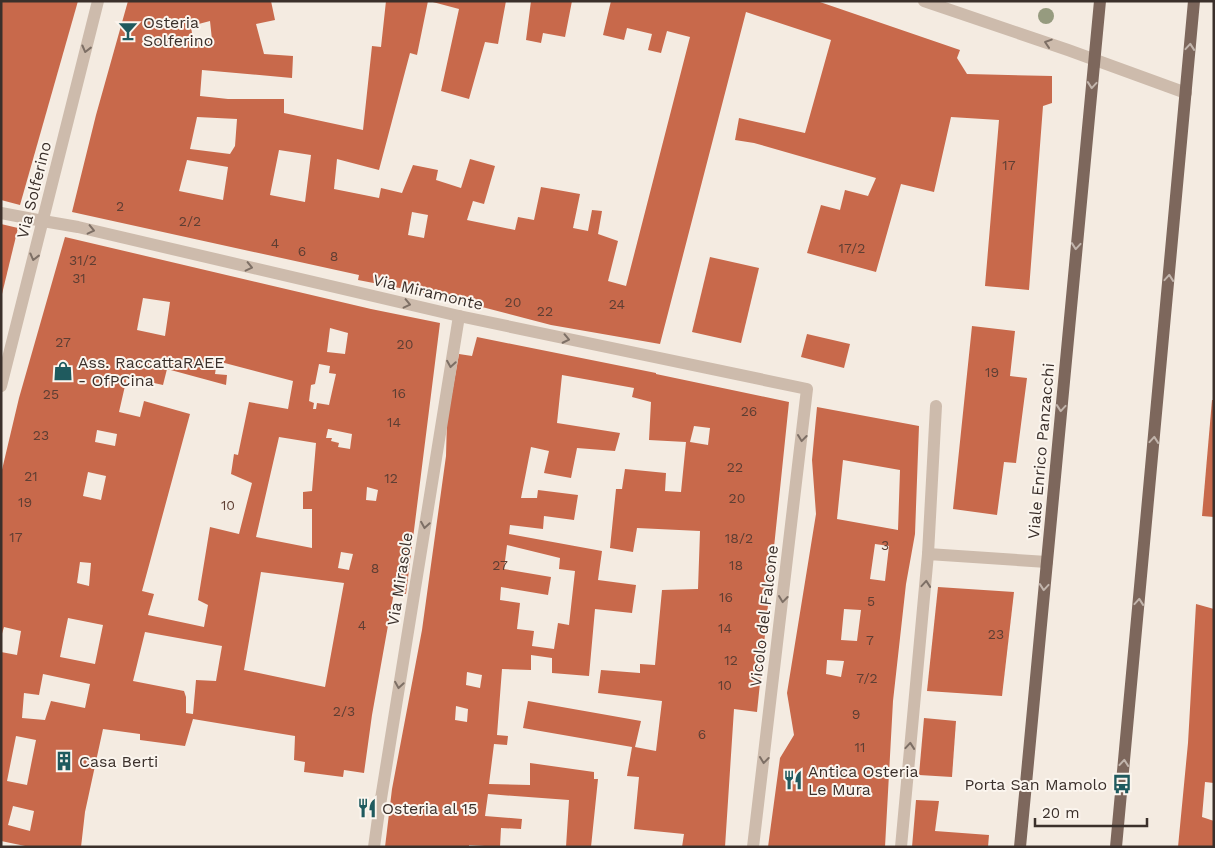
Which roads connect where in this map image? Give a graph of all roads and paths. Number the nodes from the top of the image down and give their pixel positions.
1 (98, 1) edge
2 (924, 1) edge
3 (1100, 1) edge
4 (1194, 1) edge
5 (1094, 59) junction
6 (1186, 93) junction
7 (1, 213) edge
8 (43, 221) junction
9 (459, 316) junction
10 (1, 386) edge
11 (807, 389) joint
12 (936, 406) dead end
13 (928, 554) junction
14 (1047, 562) junction
15 (374, 847) edge
16 (753, 847) edge
17 (901, 847) edge
18 (1020, 847) edge
19 (1116, 847) edge

1 -> 8 street, Via Solferino
5 -> 2 street
3 - 5 main road, Viale Enrico Panzacchi
6 -> 4 main road
5 - 6 street
5 -> 14 main road, Viale Enrico Panzacchi
19 -> 6 main road
7 - 8 street, Via Miramonte
8 -> 9 street, Via Miramonte
8 -> 10 street, Via Solferino
9 -> 11 street, Via Miramonte
9 -> 15 street, Via Mirasole
11 -> 16 street, Vicolo del Falcone
12 - 13 street
13 - 14 street
17 -> 13 street
14 -> 18 main road, Viale Enrico Panzacchi

